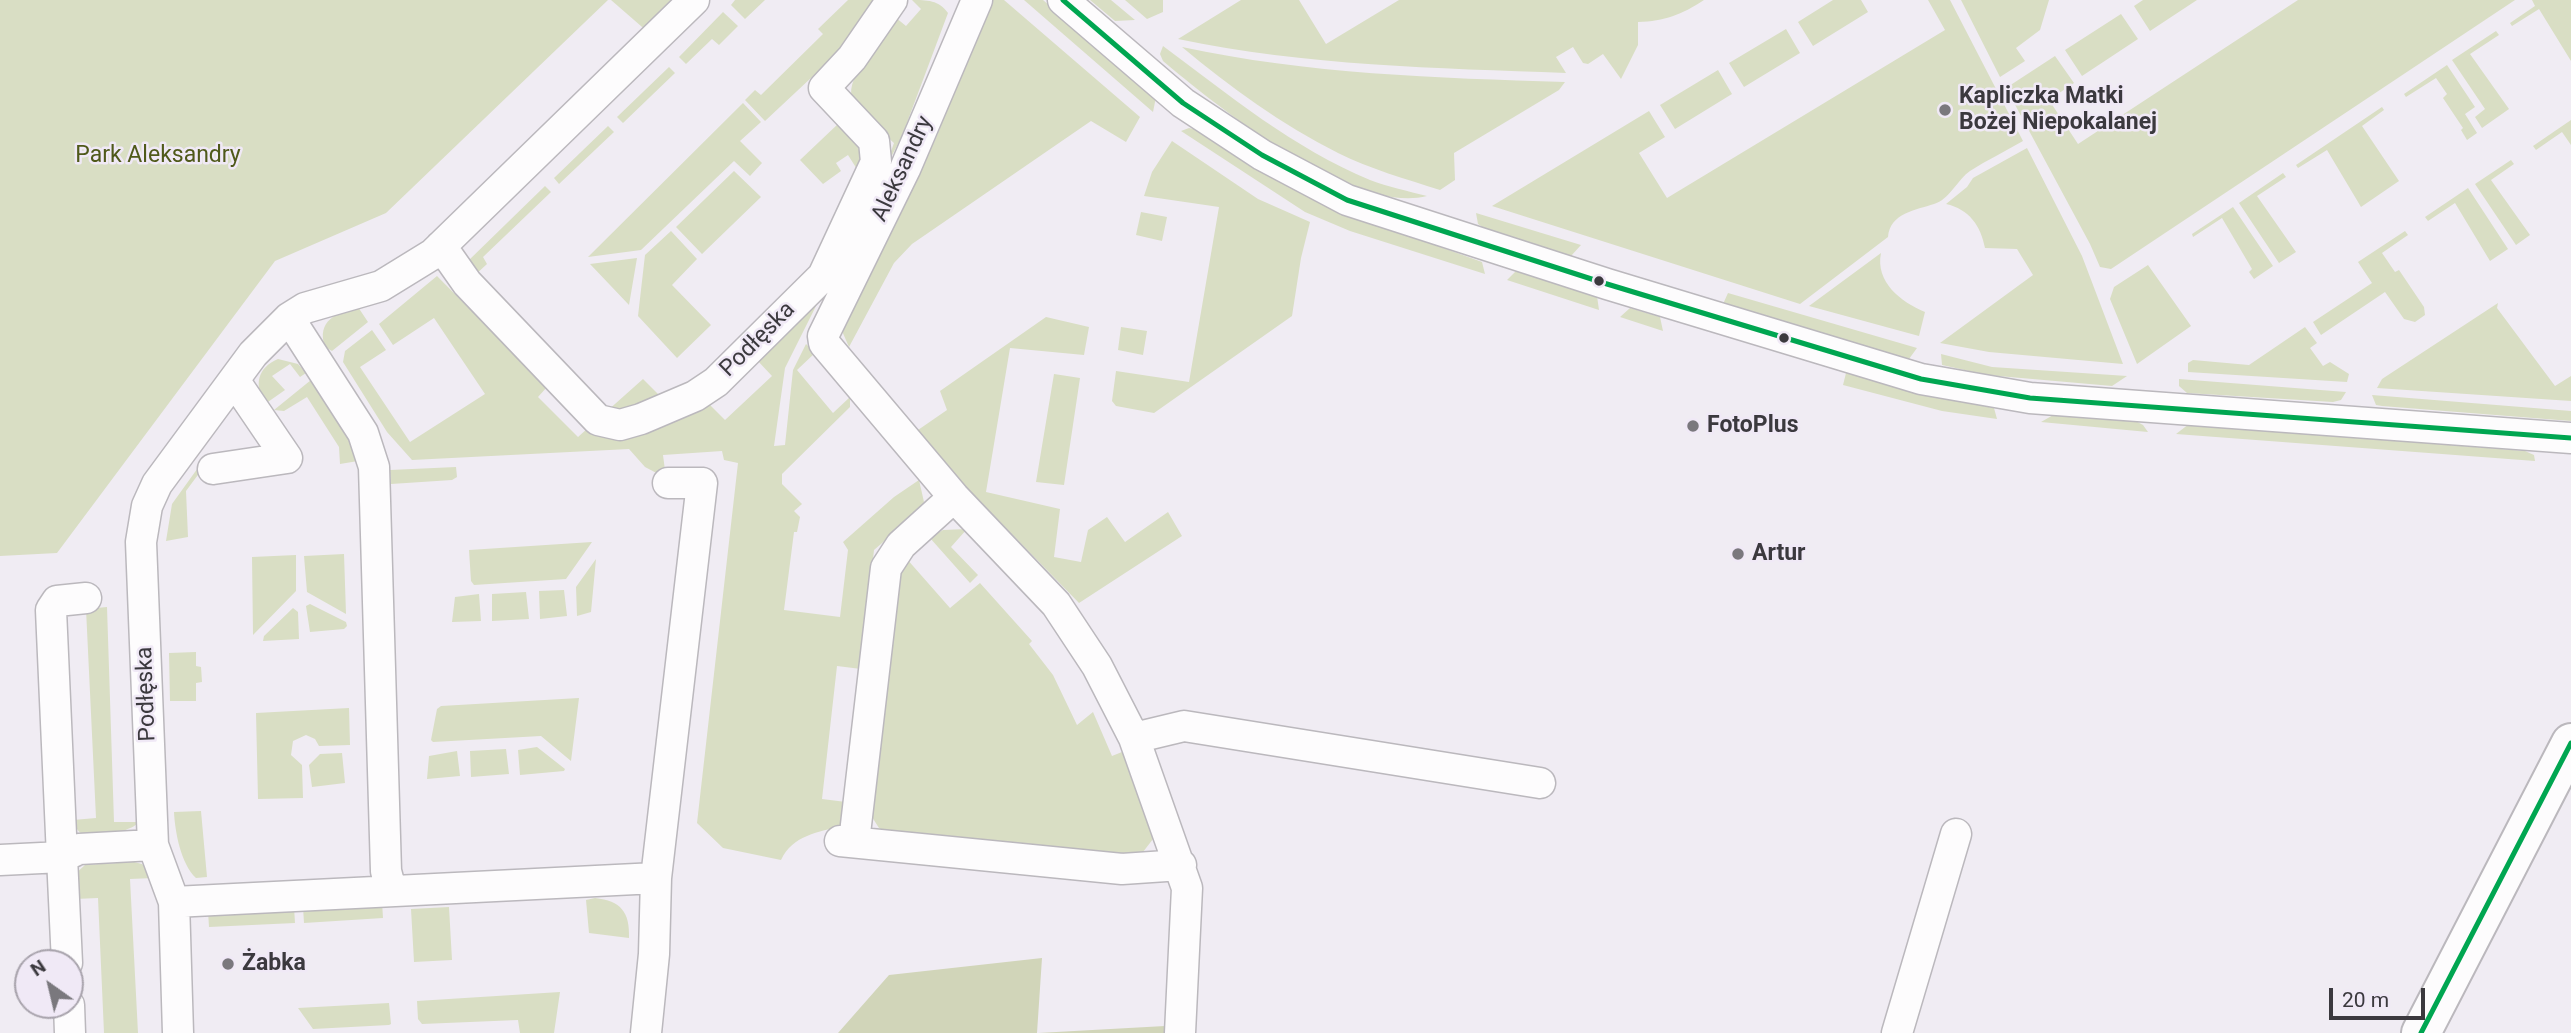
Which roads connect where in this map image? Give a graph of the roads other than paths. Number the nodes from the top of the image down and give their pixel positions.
1 (694, 0) edge
2 (892, 0) edge
3 (1063, 0) edge
4 (972, 2) edge
5 (441, 246) junction
6 (289, 318) junction
7 (234, 380) junction
8 (2571, 438) edge
9 (214, 469) dead end
10 (668, 483) dead end
11 (954, 497) junction
12 (86, 598) dead end
13 (1134, 738) junction
14 (2571, 743) edge
15 (1540, 783) dead end
16 (1956, 834) dead end
17 (153, 845) junction
18 (62, 856) junction
19 (0, 860) edge
20 (1181, 865) junction
21 (656, 877) junction
22 (391, 890) junction
23 (174, 902) junction
24 (66, 949) edge
25 (178, 1033) edge
26 (646, 1033) edge
27 (1180, 1033) edge
28 (1897, 1033) edge
29 (2421, 1033) edge

1 - 5 street, Podłęska
2 - 5 street, Podłęska
3 - 8 street
4 - 11 street, Aleksandry
5 - 6 street, Podłęska
6 - 7 street, Podłęska
6 - 22 street
7 - 9 street
7 - 17 street, Podłęska
10 - 21 street
11 - 13 street
11 - 20 street
12 - 18 street
13 - 15 street
13 - 20 street
14 - 29 street
16 - 28 street
17 - 18 street
17 - 23 street, Podłęska
18 - 19 street
18 - 24 street
20 - 27 street
21 - 22 street
21 - 26 street
22 - 23 street
23 - 25 street, Podłęska

